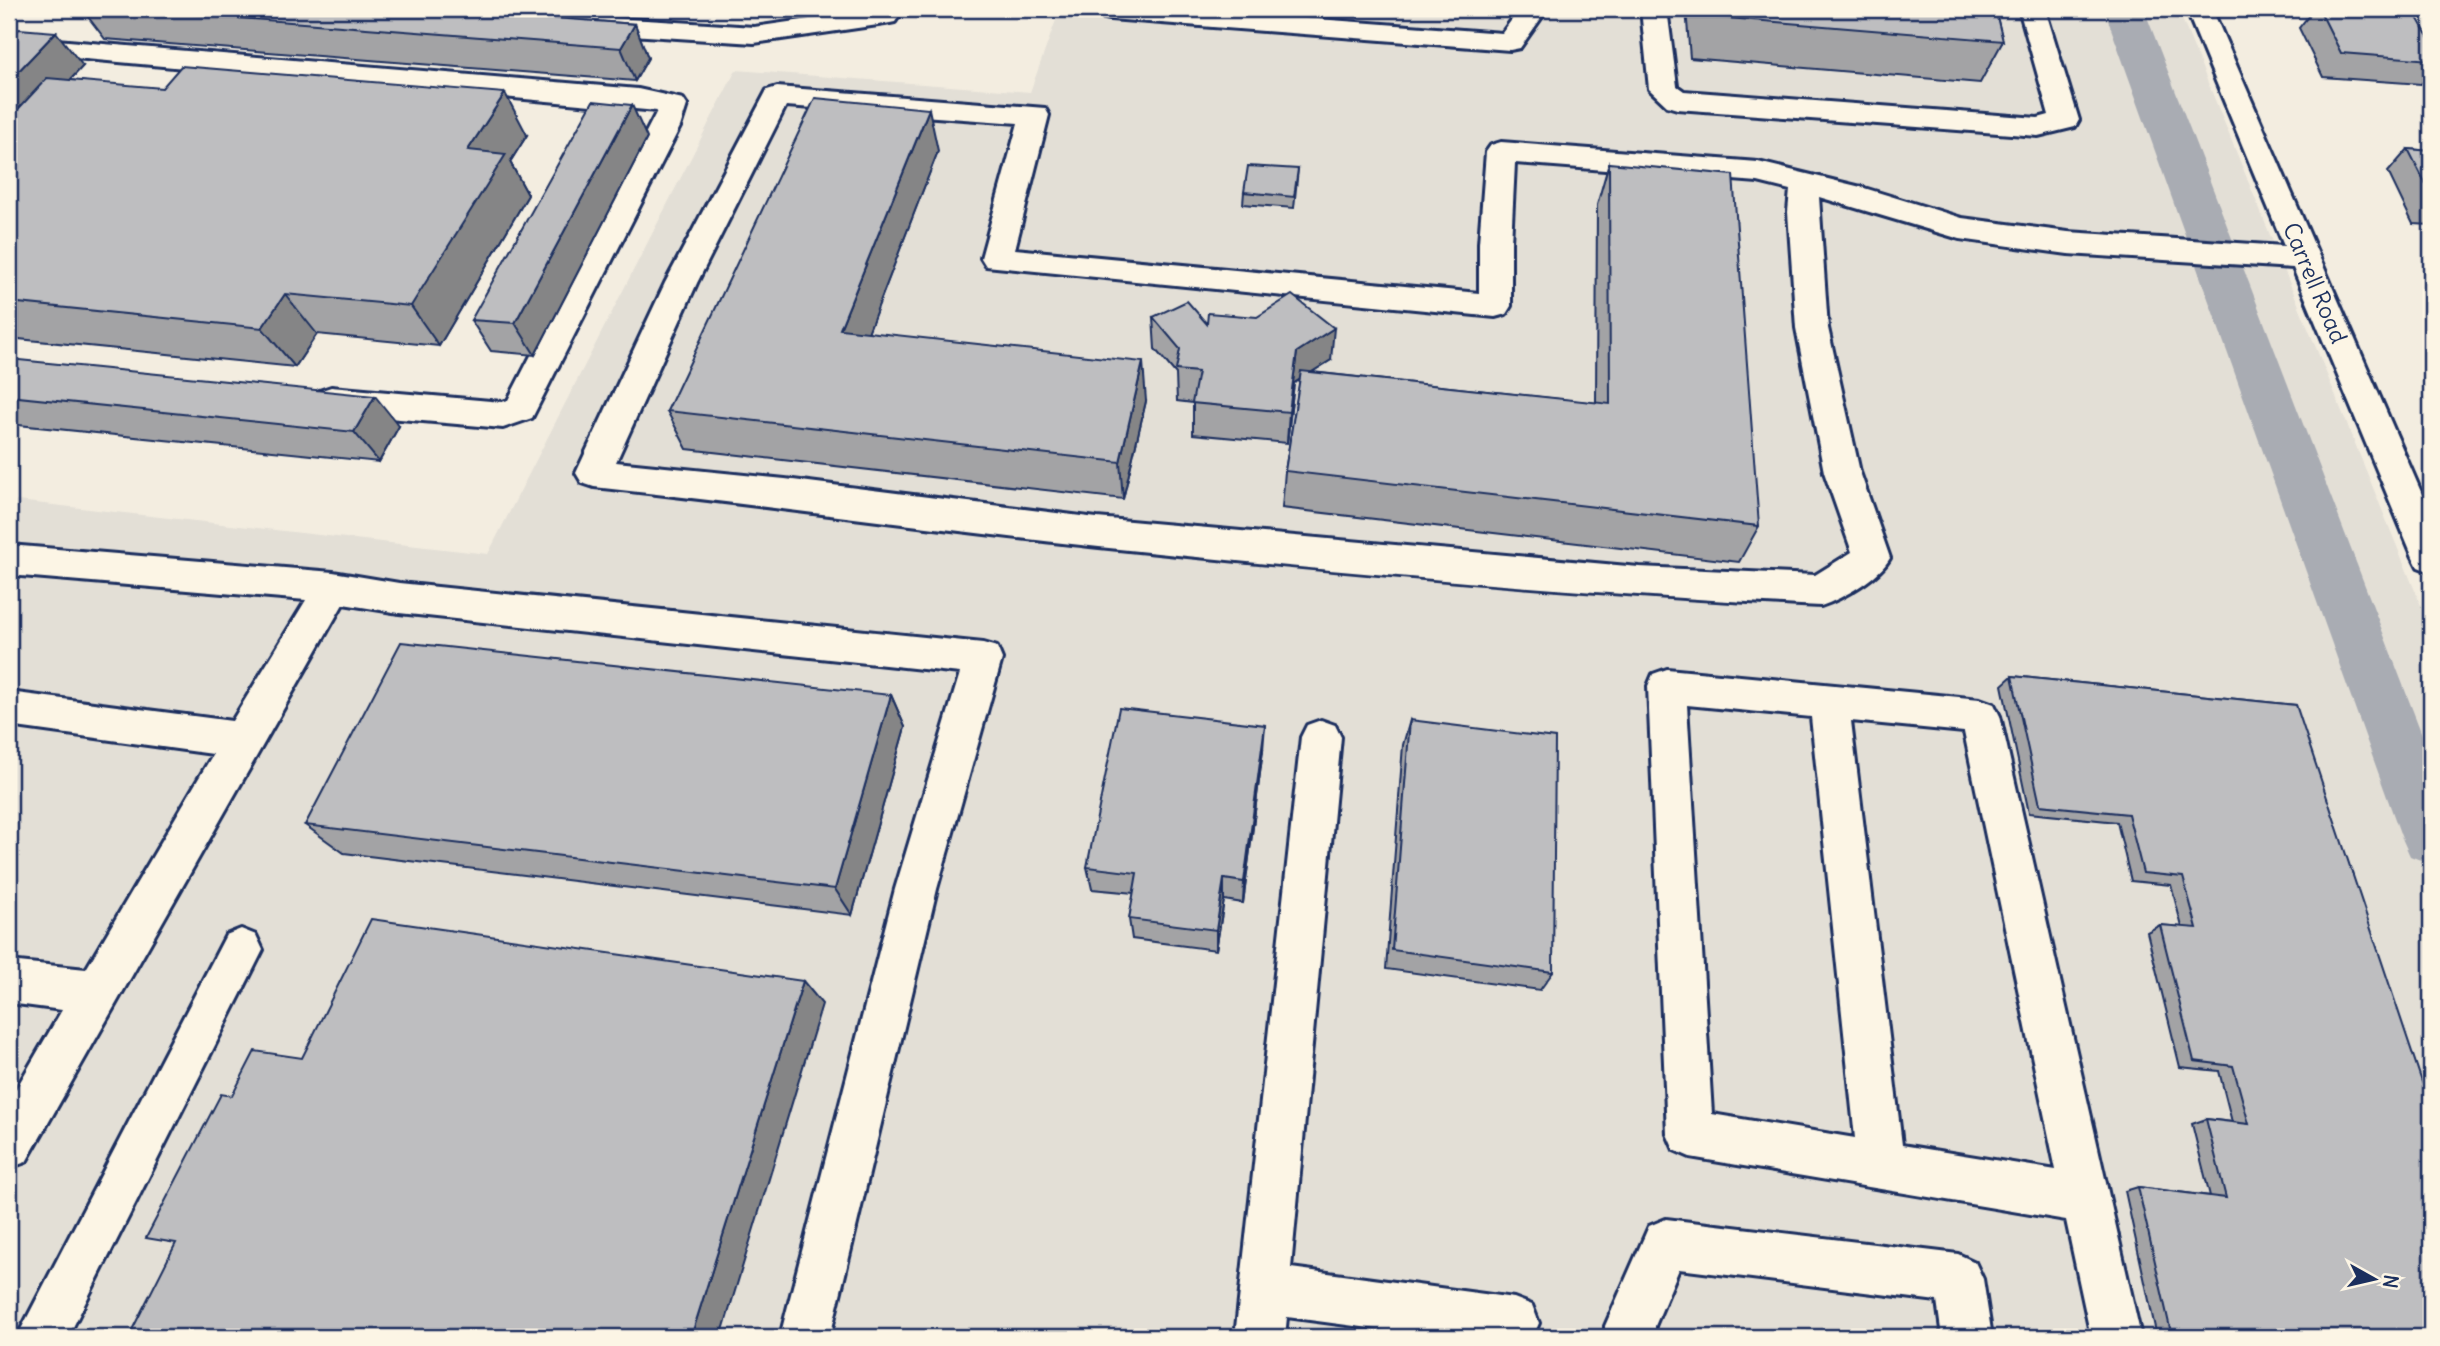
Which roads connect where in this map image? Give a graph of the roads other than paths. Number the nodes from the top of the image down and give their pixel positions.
1 (1110, 9) edge
2 (1530, 9) edge
3 (1654, 9) edge
4 (2032, 9) edge
5 (2199, 9) edge
6 (885, 16) dead end
7 (565, 23) edge
8 (9, 44) edge
9 (1805, 186) junction
10 (2305, 258) junction
11 (299, 397) edge
12 (2431, 557) edge
13 (9, 560) edge
14 (333, 587) junction
15 (1829, 701) junction
16 (9, 709) edge
17 (1321, 737) dead end
18 (242, 740) junction
19 (242, 950) dead end
20 (9, 982) edge
21 (97, 992) junction
22 (9, 1145) edge
23 (1881, 1165) junction
24 (2085, 1199) junction
25 (1265, 1289) junction
26 (1514, 1323) dead end
27 (42, 1337) edge
28 (805, 1337) edge
29 (1260, 1337) edge
30 (1630, 1337) edge
31 (1967, 1337) edge
32 (2116, 1337) edge

1 - 2 street
3 - 4 street
5 - 10 street, Carrell Road
6 - 7 street
8 - 11 street
9 - 9 street
9 - 10 street
10 - 12 street, Carrell Road
13 - 14 street
14 - 18 street
14 - 28 street
15 - 23 street
15 - 23 street
15 - 24 street
16 - 18 street
17 - 25 street
18 - 21 street
19 - 27 street
20 - 21 street
21 - 22 street
23 - 24 street
24 - 32 street
25 - 26 street
25 - 29 street
30 - 31 street

